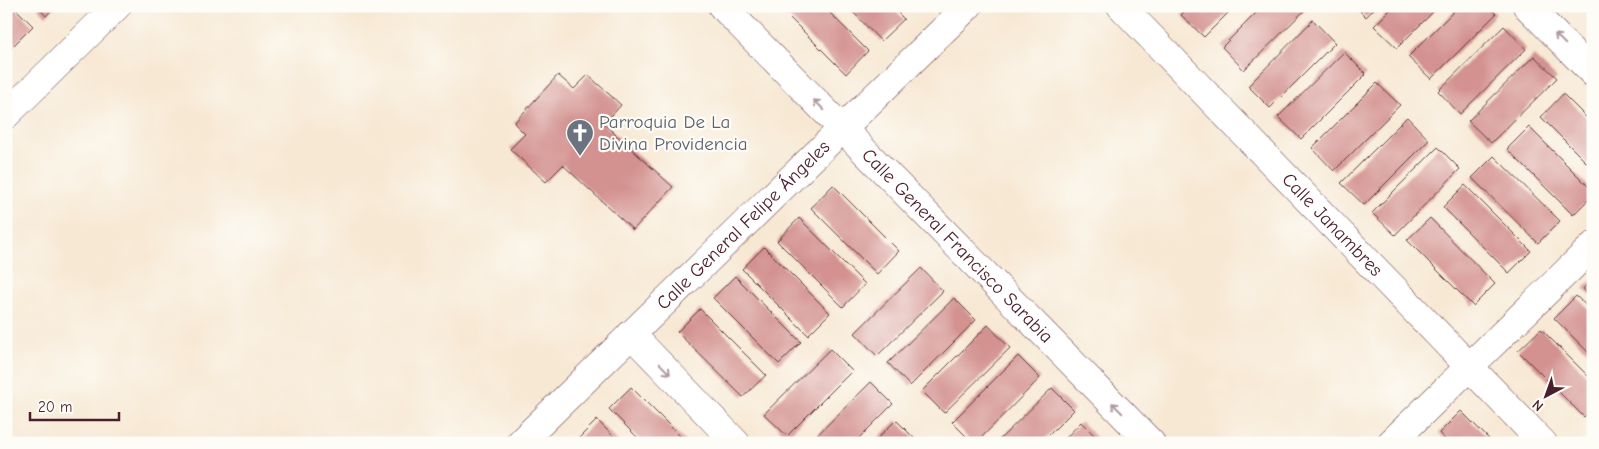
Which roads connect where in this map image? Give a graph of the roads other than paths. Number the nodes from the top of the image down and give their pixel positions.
1 (117, 6) edge
2 (722, 6) edge
3 (968, 6) edge
4 (1121, 6) edge
5 (1528, 6) edge
6 (1593, 72) edge
7 (6, 114) edge
8 (842, 129) junction
9 (1593, 246) edge
10 (631, 334) junction
11 (1469, 366) junction
12 (520, 443) edge
13 (736, 443) edge
14 (1151, 443) edge
15 (1391, 443) edge
16 (1543, 443) edge

1 - 7 street
8 -> 2 street, Calle General Francisco Sarabia
3 - 8 street, Calle General Felipe Ángeles
4 - 11 street, Calle Janambres
6 -> 5 street
8 - 10 street, Calle General Felipe Ángeles
14 -> 8 street, Calle General Francisco Sarabia
9 - 11 street
10 - 12 street, Calle General Felipe Ángeles
10 -> 13 street
11 - 15 street
11 - 16 street, Calle Janambres

